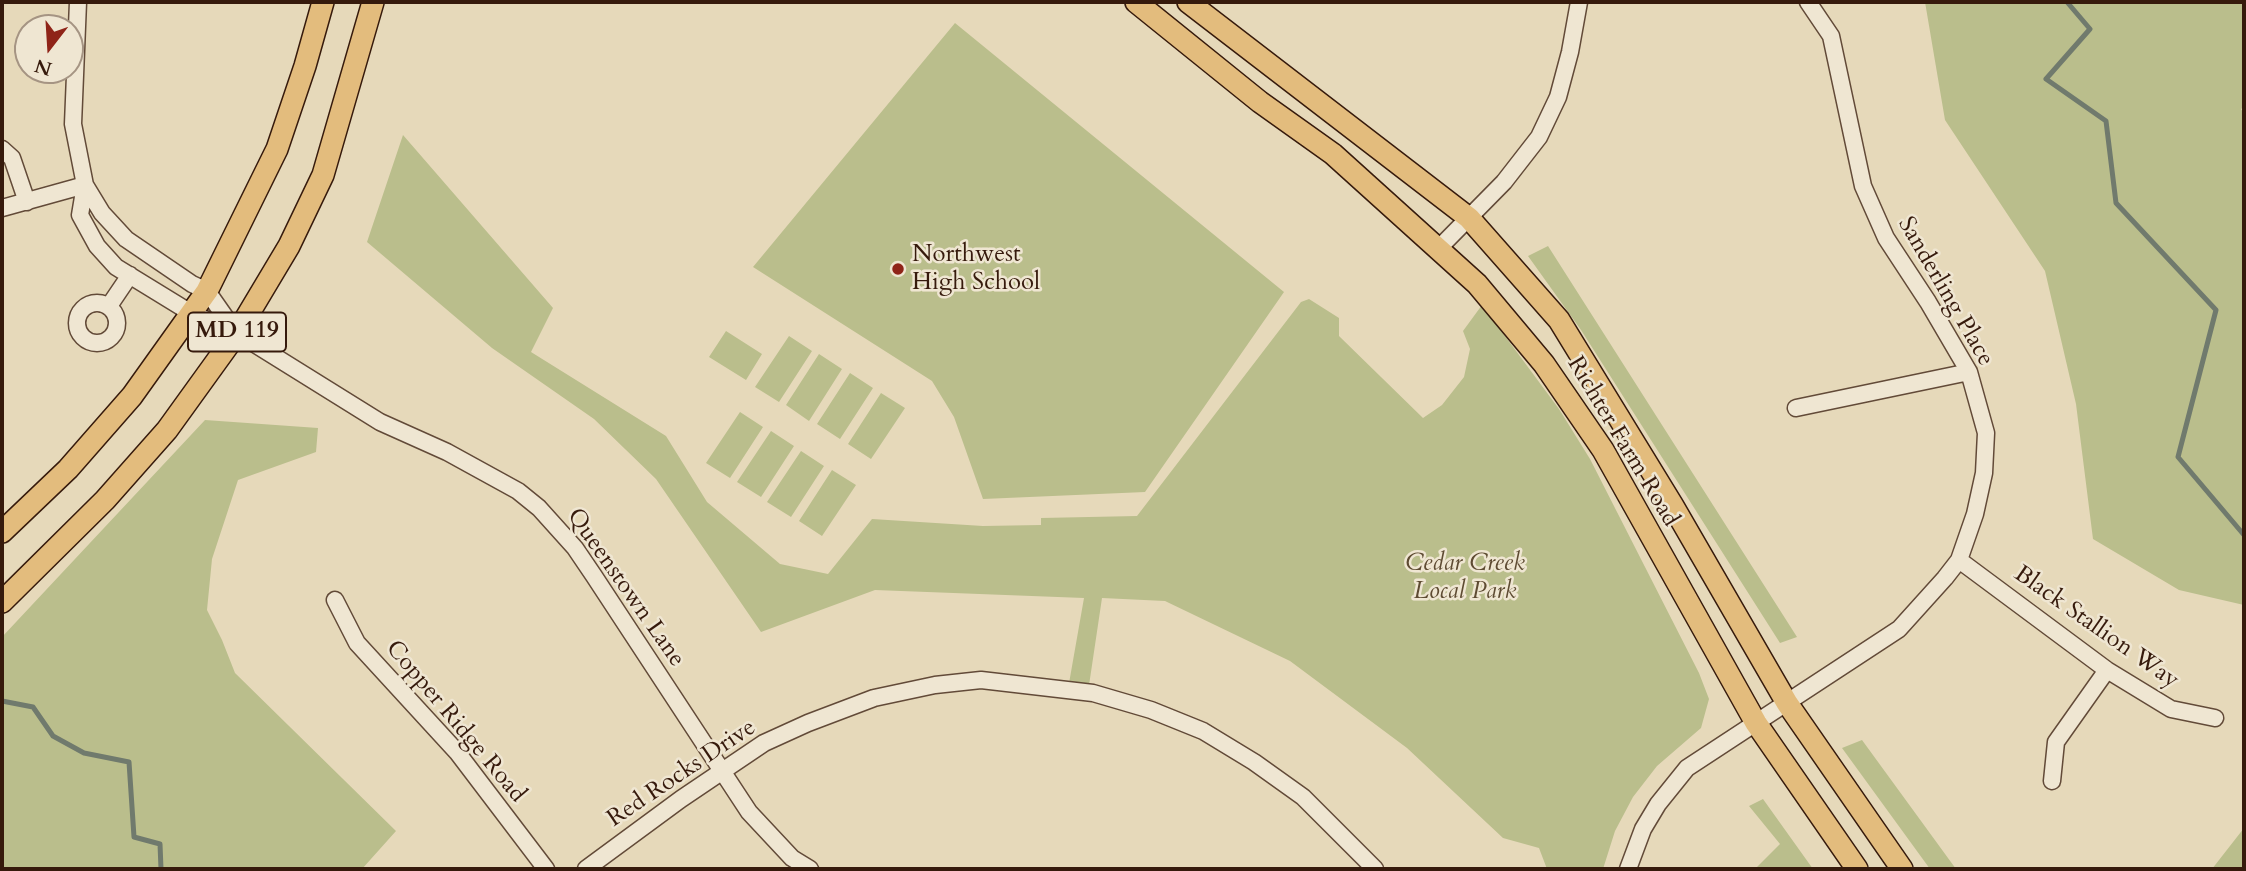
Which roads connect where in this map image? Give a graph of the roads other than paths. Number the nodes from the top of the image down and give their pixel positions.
1 (78, 2) edge
2 (323, 2) edge
3 (373, 2) edge
4 (1136, 2) edge
5 (1188, 2) edge
6 (1579, 2) edge
7 (1808, 2) edge
8 (2, 149) edge
9 (85, 185) junction
10 (27, 202) junction
11 (2, 208) edge
12 (1469, 218) junction
13 (1439, 248) junction
14 (154, 257) junction
15 (135, 278) junction
16 (207, 291) junction
17 (109, 306) dead end
18 (191, 313) junction
19 (237, 333) junction
20 (1969, 372) junction
21 (1796, 408) dead end
22 (2, 532) edge
23 (1959, 560) junction
24 (335, 600) dead end
25 (2, 602) edge
26 (2108, 670) junction
27 (1787, 702) junction
28 (2215, 718) dead end
29 (1756, 723) junction
30 (722, 770) junction
31 (2052, 781) dead end
32 (546, 869) edge
33 (586, 869) edge
34 (810, 869) edge
35 (1375, 869) edge
36 (1628, 869) edge
37 (1857, 869) edge
38 (1902, 869) edge

1 - 9 street
2 - 16 main road, MD 119
3 - 19 main road, MD 119
4 - 13 main road, Richter Farm Road
5 - 12 main road, Richter Farm Road
6 - 12 street
7 - 20 street, Sanderling Place
8 - 10 street
9 - 10 street
9 - 14 street
9 - 15 street
10 - 11 street
12 - 13 street
12 - 27 main road, Richter Farm Road
13 - 29 main road, Richter Farm Road
14 - 15 street
14 - 16 street
15 - 17 street
15 - 18 street
16 - 18 main road, MD 119
16 - 19 street
18 - 19 street
18 - 22 main road, MD 119
19 - 25 main road, MD 119
19 - 30 street, Queenstown Lane
20 - 21 street
20 - 23 street, Sanderling Place
23 - 26 street, Black Stallion Way
23 - 27 street, Sanderling Place
24 - 32 street, Copper Ridge Road
26 - 28 street, Black Stallion Way
26 - 31 street
27 - 29 street, Sanderling Place
27 - 38 main road, Richter Farm Road
29 - 36 street, Sanderling Place
29 - 37 main road, Richter Farm Road
30 - 33 street, Red Rocks Drive
30 - 34 street, Queenstown Lane
30 - 35 street, Red Rocks Drive

